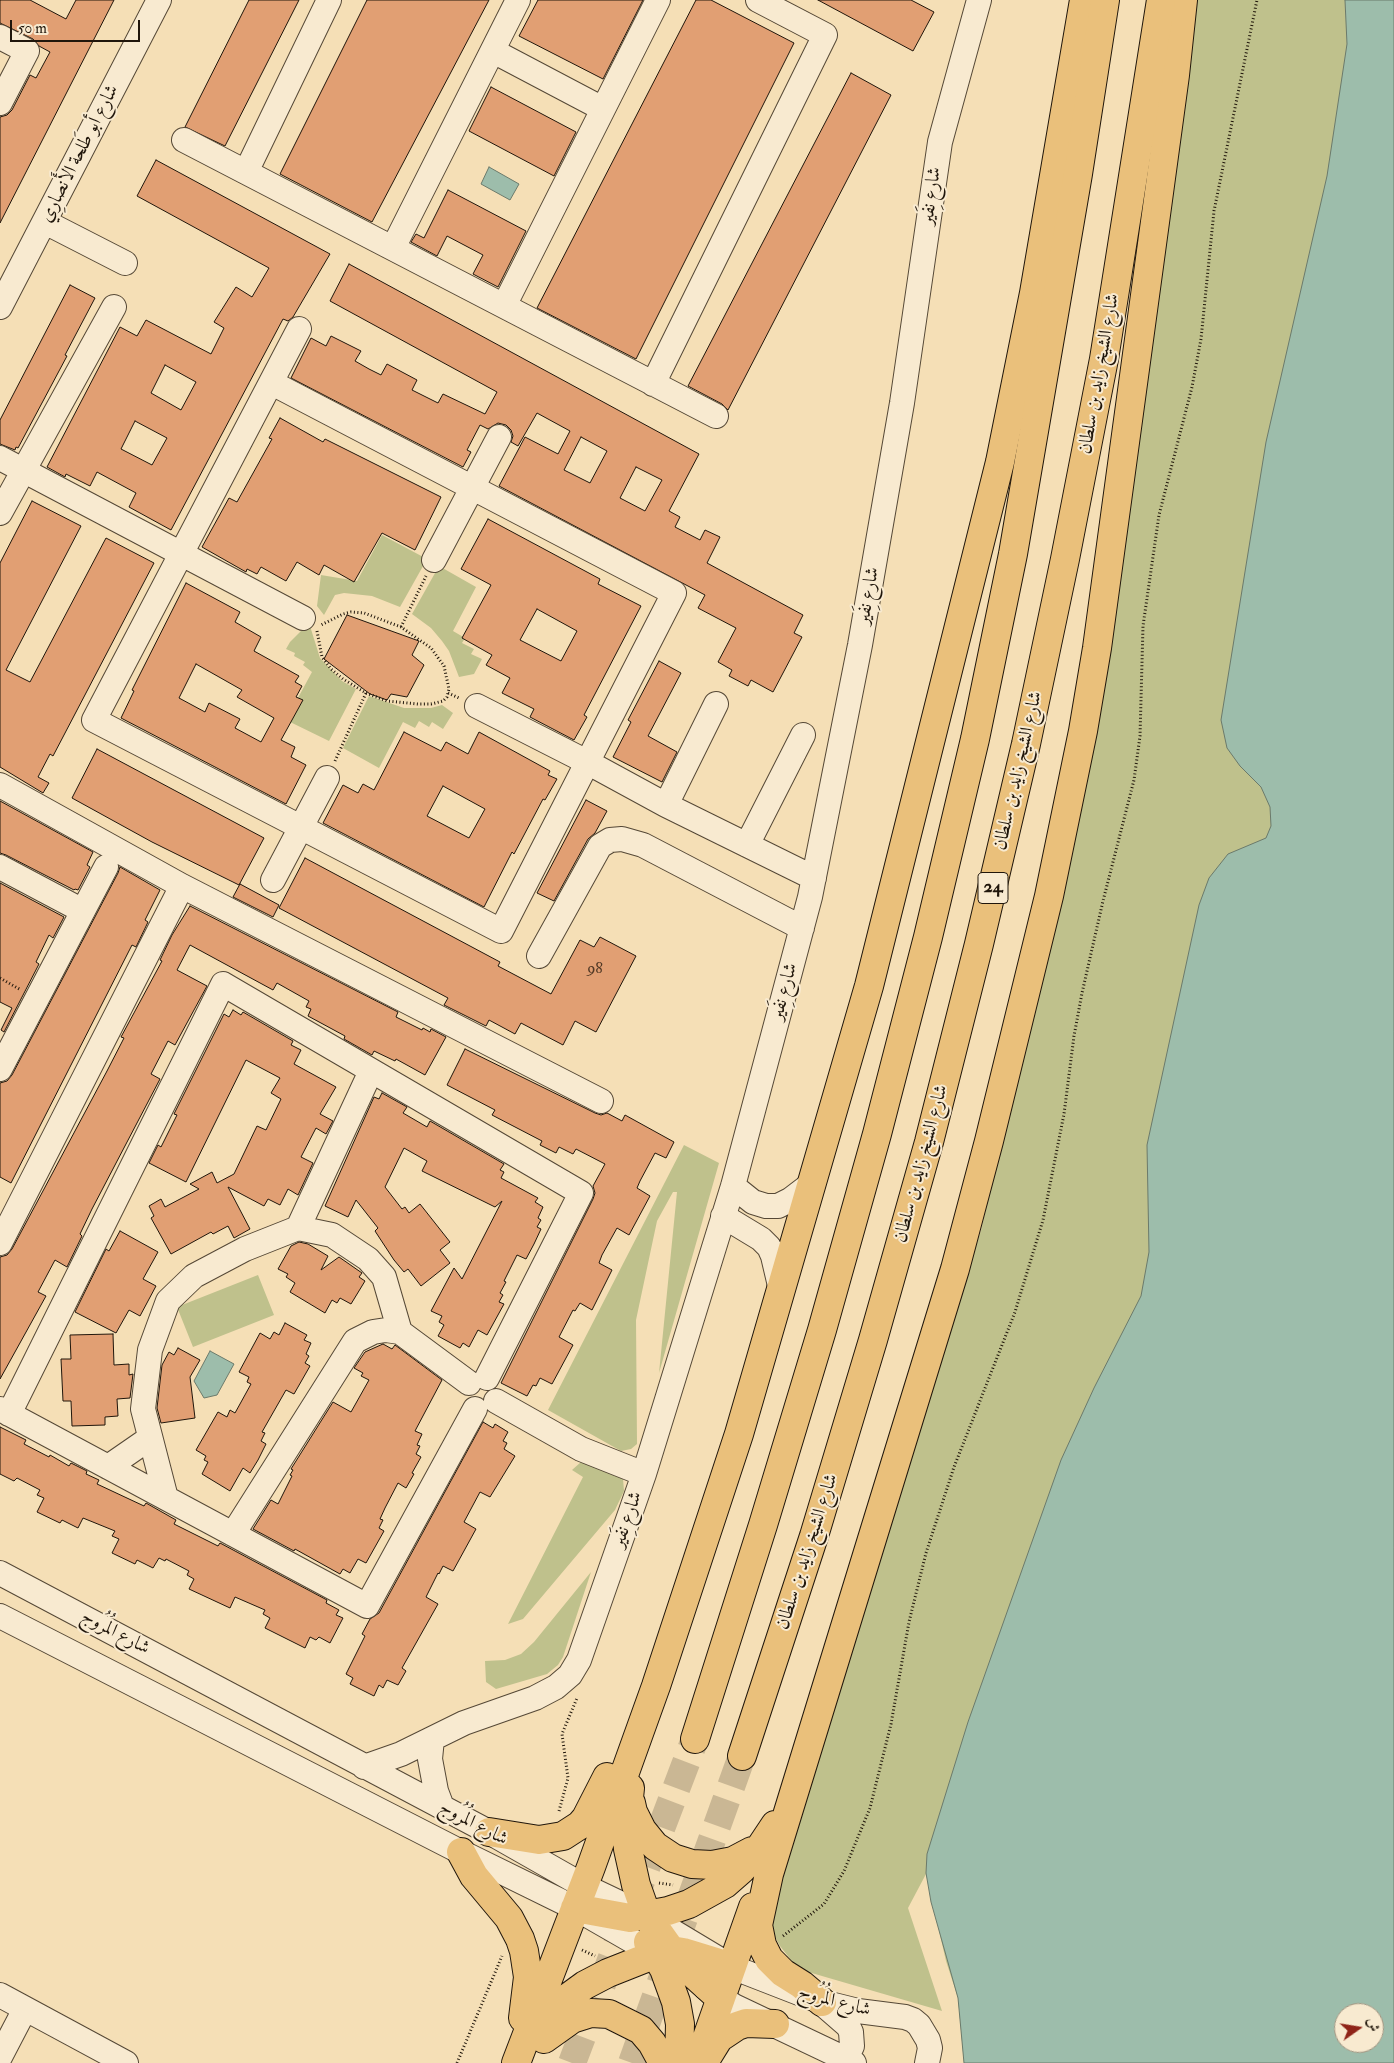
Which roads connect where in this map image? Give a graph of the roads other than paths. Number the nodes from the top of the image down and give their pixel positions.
1 (159, 0) edge
2 (329, 0) edge
3 (518, 0) edge
4 (658, 0) edge
5 (758, 0) edge
6 (979, 0) edge
7 (1084, 0) edge
8 (1104, 0) edge
9 (1160, 0) edge
10 (1184, 0) edge
11 (0, 37) edge
12 (493, 51) junction
13 (0, 103) edge
14 (603, 109) junction
15 (184, 140) dead end
16 (246, 172) junction
17 (45, 222) junction
18 (393, 248) junction
19 (125, 263) dead end
20 (504, 306) junction
21 (0, 307) edge
22 (114, 307) dead end
23 (299, 329) dead end
24 (272, 383) junction
25 (653, 384) junction
26 (716, 416) dead end
27 (499, 437) dead end
28 (0, 458) edge
29 (22, 470) junction
30 (472, 488) junction
31 (0, 513) edge
32 (182, 554) junction
33 (434, 560) road end
34 (303, 618) dead end
35 (716, 704) dead end
36 (477, 706) dead end
37 (803, 736) dead end
38 (587, 762) junction
39 (327, 778) road end
40 (0, 785) edge
41 (666, 805) junction
42 (301, 827) junction
43 (747, 845) junction
44 (0, 867) edge
45 (106, 868) dead end
46 (814, 878) junction
47 (273, 880) dead end
48 (182, 886) junction
49 (83, 911) junction
50 (802, 928) junction
51 (539, 956) dead end
52 (0, 1069) edge
53 (372, 1071) junction
54 (601, 1101) dead end
55 (811, 1184) junction
56 (733, 1186) junction
57 (723, 1216) junction
58 (298, 1228) junction
59 (0, 1243) edge
60 (781, 1290) junction
61 (400, 1332) junction
62 (478, 1381) junction
63 (486, 1405) junction
64 (4, 1411) edge
65 (150, 1438) junction
66 (108, 1467) junction
67 (644, 1474) junction
68 (166, 1498) junction
69 (233, 1534) junction
70 (0, 1573) edge
71 (0, 1616) edge
72 (656, 1686) junction
73 (638, 1733) junction
74 (432, 1739) junction
75 (695, 1739) tunnel mouth
76 (742, 1756) tunnel mouth
77 (364, 1767) junction
78 (629, 1792) junction
79 (792, 1798) junction
80 (442, 1807) junction
81 (489, 1832) junction
82 (767, 1839) junction
83 (461, 1852) junction
84 (768, 1874) junction
85 (580, 1897) junction
86 (638, 1917) junction
87 (663, 1952) junction
88 (732, 1967) junction
89 (0, 1995) edge
90 (720, 1998) junction
91 (822, 2002) junction
92 (25, 2009) junction
93 (775, 2024) junction
94 (815, 2053) edge
95 (0, 2057) edge
96 (524, 2058) edge
97 (850, 2061) edge
98 (126, 2063) edge
99 (662, 2063) edge
100 (679, 2063) edge
101 (698, 2063) edge
102 (705, 2063) edge
103 (927, 2063) edge

1 - 17 street, شارع أبو طَلحة الأَنصارِي
2 - 16 street
3 - 12 street
4 - 14 street
5 - 25 street
6 - 46 street, شارع نِفَير
7 - 55 main road
8 - 75 main road
9 - 76 main road, شارع الشيخ زايد بن سلطان / 24
10 - 79 main road
11 - 13 street
12 - 14 street
12 - 18 street
14 - 20 street
15 - 16 street
16 - 18 street
17 - 19 street
17 - 21 street, شارع أبو طَلحة الأَنصارِي
18 - 20 street
20 - 25 street
22 - 29 street
23 - 24 street
24 - 30 street
24 - 32 street
25 - 26 street
27 - 30 street
28 - 29 street
29 - 31 street
29 - 32 street
30 - 33 street
30 - 38 street
32 - 34 street
32 - 42 street
35 - 41 street
36 - 38 street
37 - 43 street
38 - 41 street
38 - 42 street
39 - 42 street
40 - 48 street
41 - 43 street
42 - 47 street
43 - 46 street
44 - 49 street
45 - 49 street
46 - 50 street, شارع نِفَير
48 - 54 street
48 - 59 street
49 - 52 street
50 - 51 street
50 - 56 street, شارع نِفَير
53 - 58 street
53 - 62 street
53 - 64 street
55 - 56 street
55 - 60 main road
56 - 57 street, شارع نِفَير
57 - 60 street
57 - 67 street, شارع نِفَير
58 - 61 street
58 - 65 street
60 - 72 main road
61 - 62 street
61 - 69 street
62 - 63 street
63 - 67 street
63 - 69 street
64 - 66 street
65 - 66 street
65 - 68 street
66 - 68 street
67 - 74 street, شارع نِفَير
68 - 69 street
70 - 77 street, شارع المُرُوج
71 - 83 street, شارع المُرُوج
72 - 73 main road
72 - 78 main road
73 - 81 main road
73 - 85 main road
74 - 77 street, شارع نِفَير
74 - 80 street
77 - 80 street, شارع المُرُوج
78 - 82 main road
78 - 86 main road
79 - 82 main road
79 - 84 main road
80 - 81 street, شارع المُرُوج
81 - 85 street, شارع المُرُوج
82 - 86 main road
83 - 85 street, شارع المُرُوج
83 - 96 main road
84 - 88 main road
84 - 91 main road
85 - 86 main road
85 - 87 street, شارع المُرُوج
85 - 96 main road
86 - 87 main road
86 - 88 street, شارع المُرُوج
87 - 88 main road
87 - 90 main road
87 - 96 main road
87 - 100 main road
88 - 90 main road
88 - 91 street, شارع المُرُوج
89 - 92 street
90 - 93 street, شارع المُرُوج
90 - 101 main road
91 - 97 street
91 - 103 street, شارع المُرُوج
92 - 95 street
92 - 98 street
93 - 94 street, شارع المُرُوج
93 - 102 main road
94 - 97 street, شارع المُرُوج
96 - 99 main road

